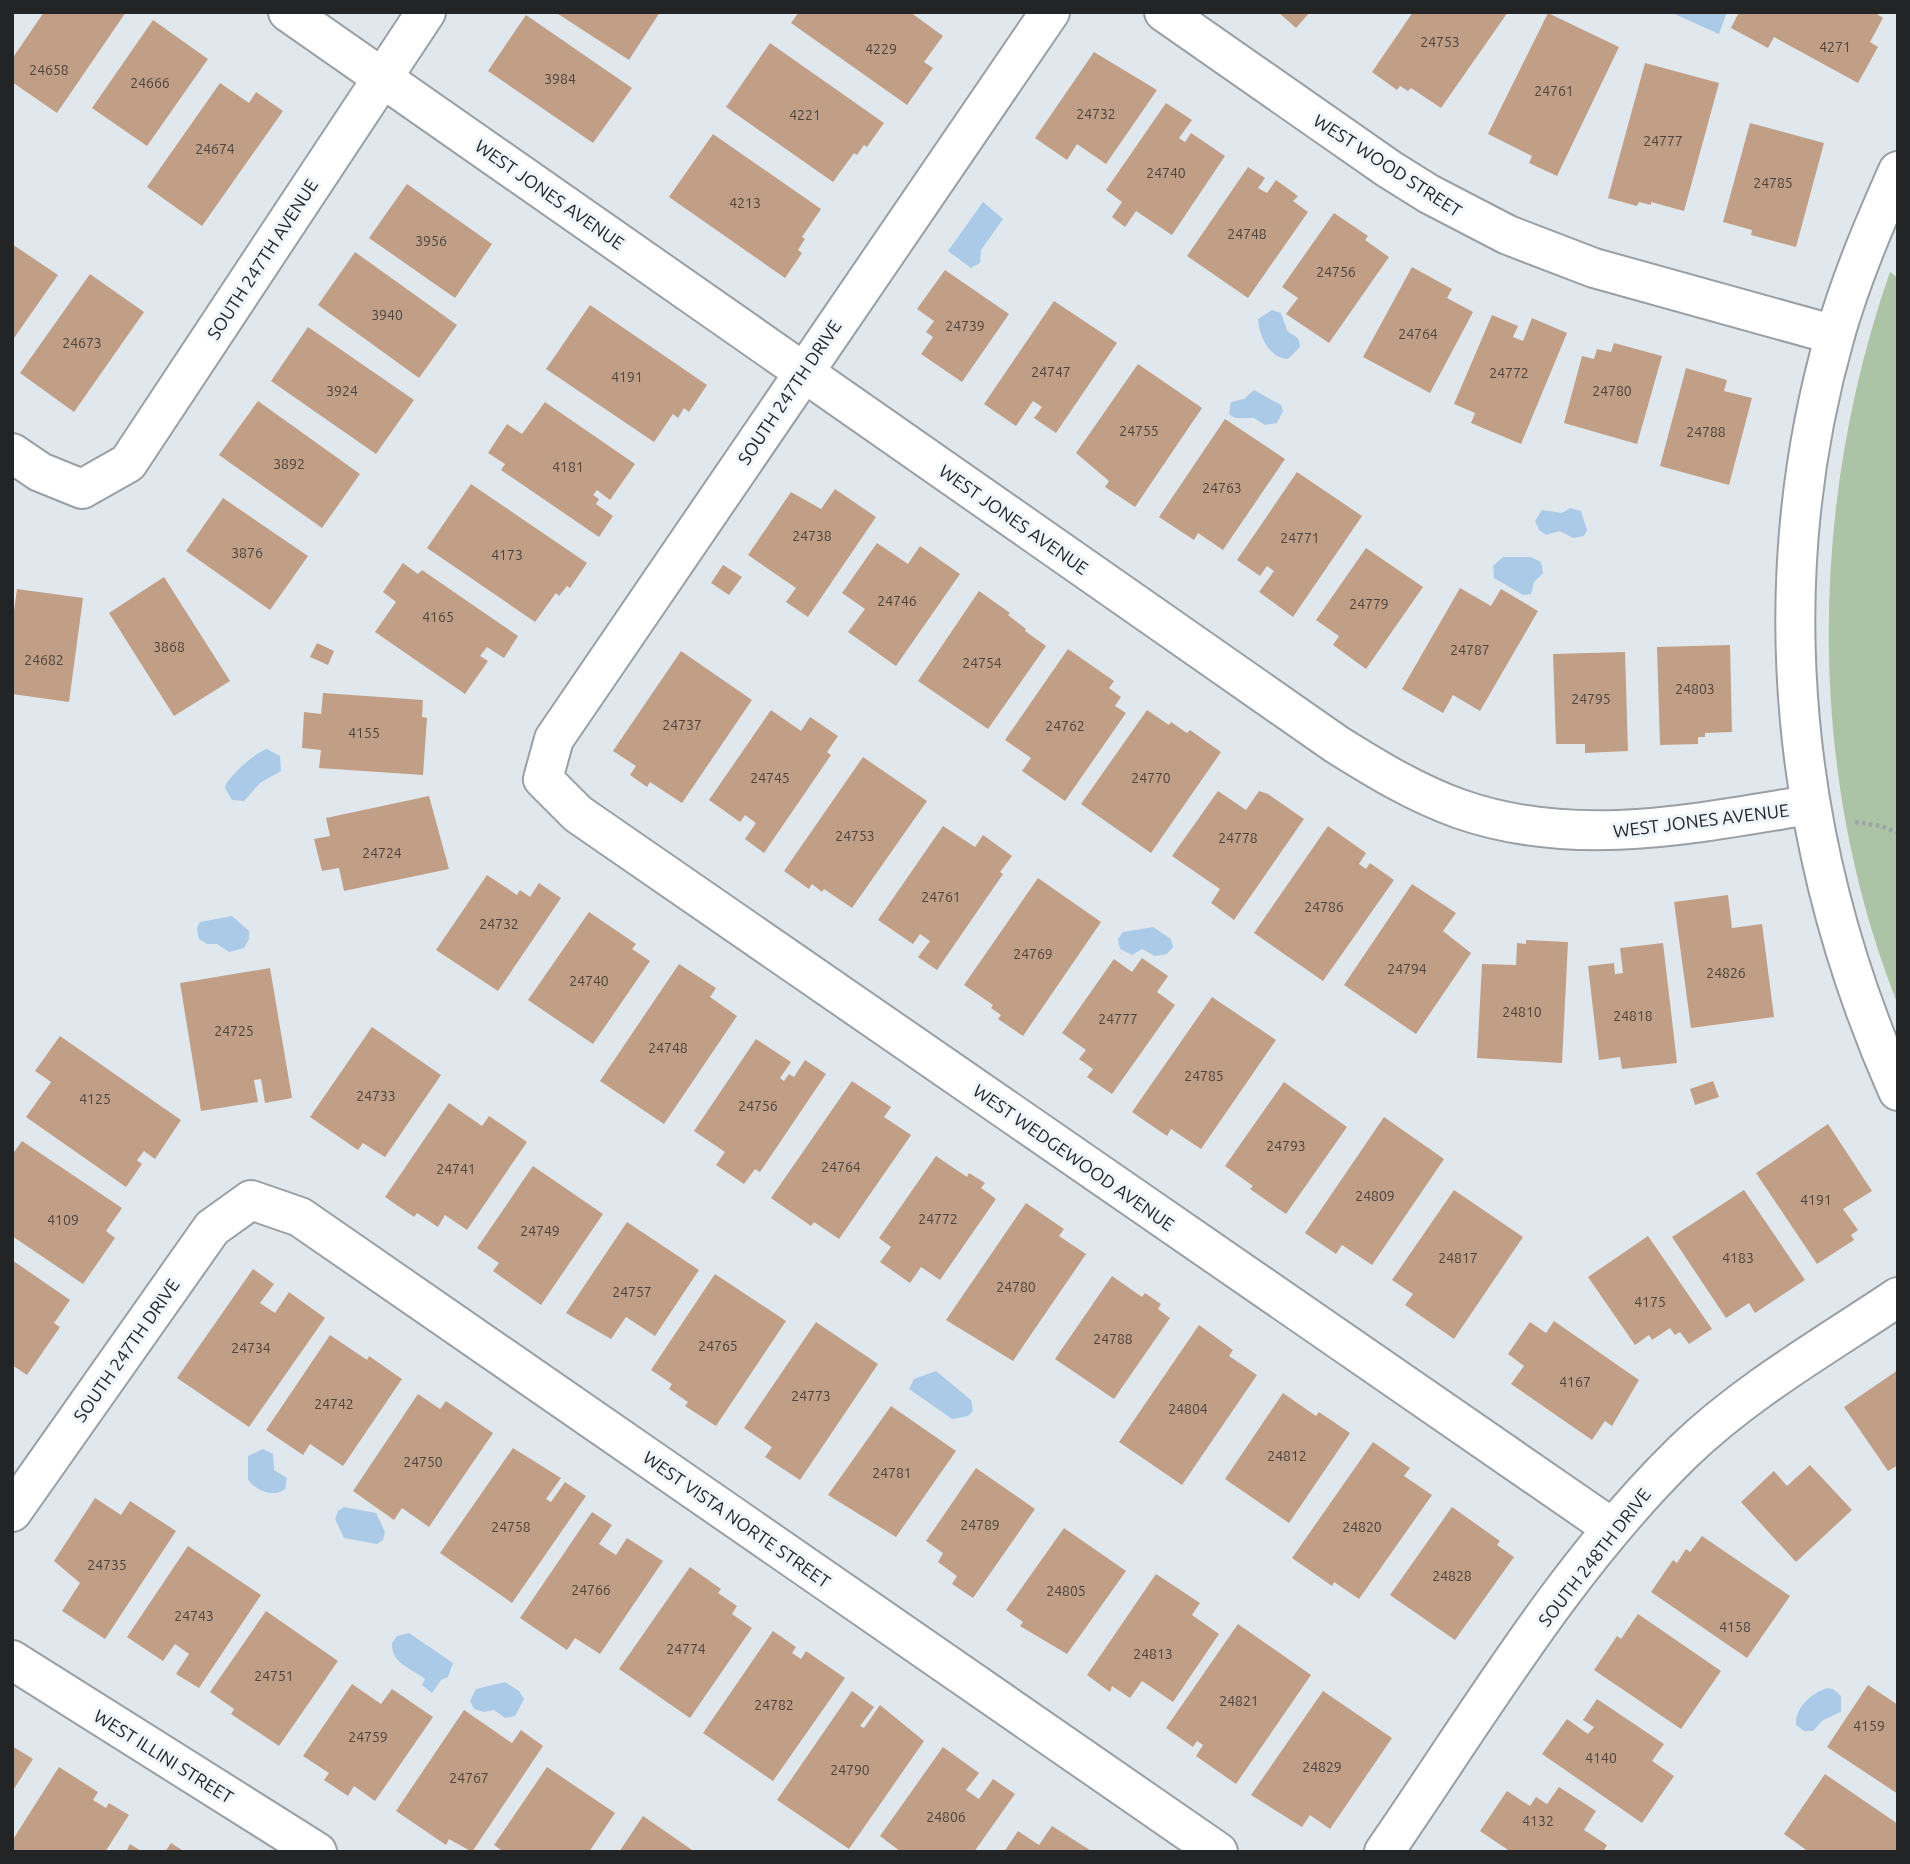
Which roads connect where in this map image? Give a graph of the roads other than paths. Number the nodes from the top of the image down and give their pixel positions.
1 (288, 12) edge
2 (426, 12) edge
3 (1050, 12) edge
4 (1164, 12) edge
5 (382, 76) junction
6 (1898, 172) edge
7 (1835, 335) junction
8 (803, 372) junction
9 (12, 453) edge
10 (543, 779) joint
11 (1809, 806) junction
12 (1898, 1091) edge
13 (251, 1200) joint
14 (1898, 1297) edge
15 (12, 1512) edge
16 (1612, 1528) junction
17 (12, 1660) edge
18 (317, 1852) edge
19 (1218, 1852) edge
20 (1384, 1852) edge

1 - 5 street, WEST JONES AVENUE
2 - 5 street, SOUTH 247TH AVENUE
3 - 8 street, SOUTH 247TH DRIVE
4 - 7 street, WEST WOOD STREET
5 - 8 street, WEST JONES AVENUE
5 - 9 street, SOUTH 247TH AVENUE
6 - 7 street
7 - 11 street
8 - 10 street, SOUTH 247TH DRIVE
8 - 11 street, WEST JONES AVENUE
10 - 16 street, WEST WEDGEWOOD AVENUE
11 - 12 street
13 - 15 street, SOUTH 247TH DRIVE
13 - 19 street, WEST VISTA NORTE STREET
14 - 16 street, SOUTH 248TH DRIVE
16 - 20 street, SOUTH 248TH DRIVE
17 - 18 street, WEST ILLINI STREET

